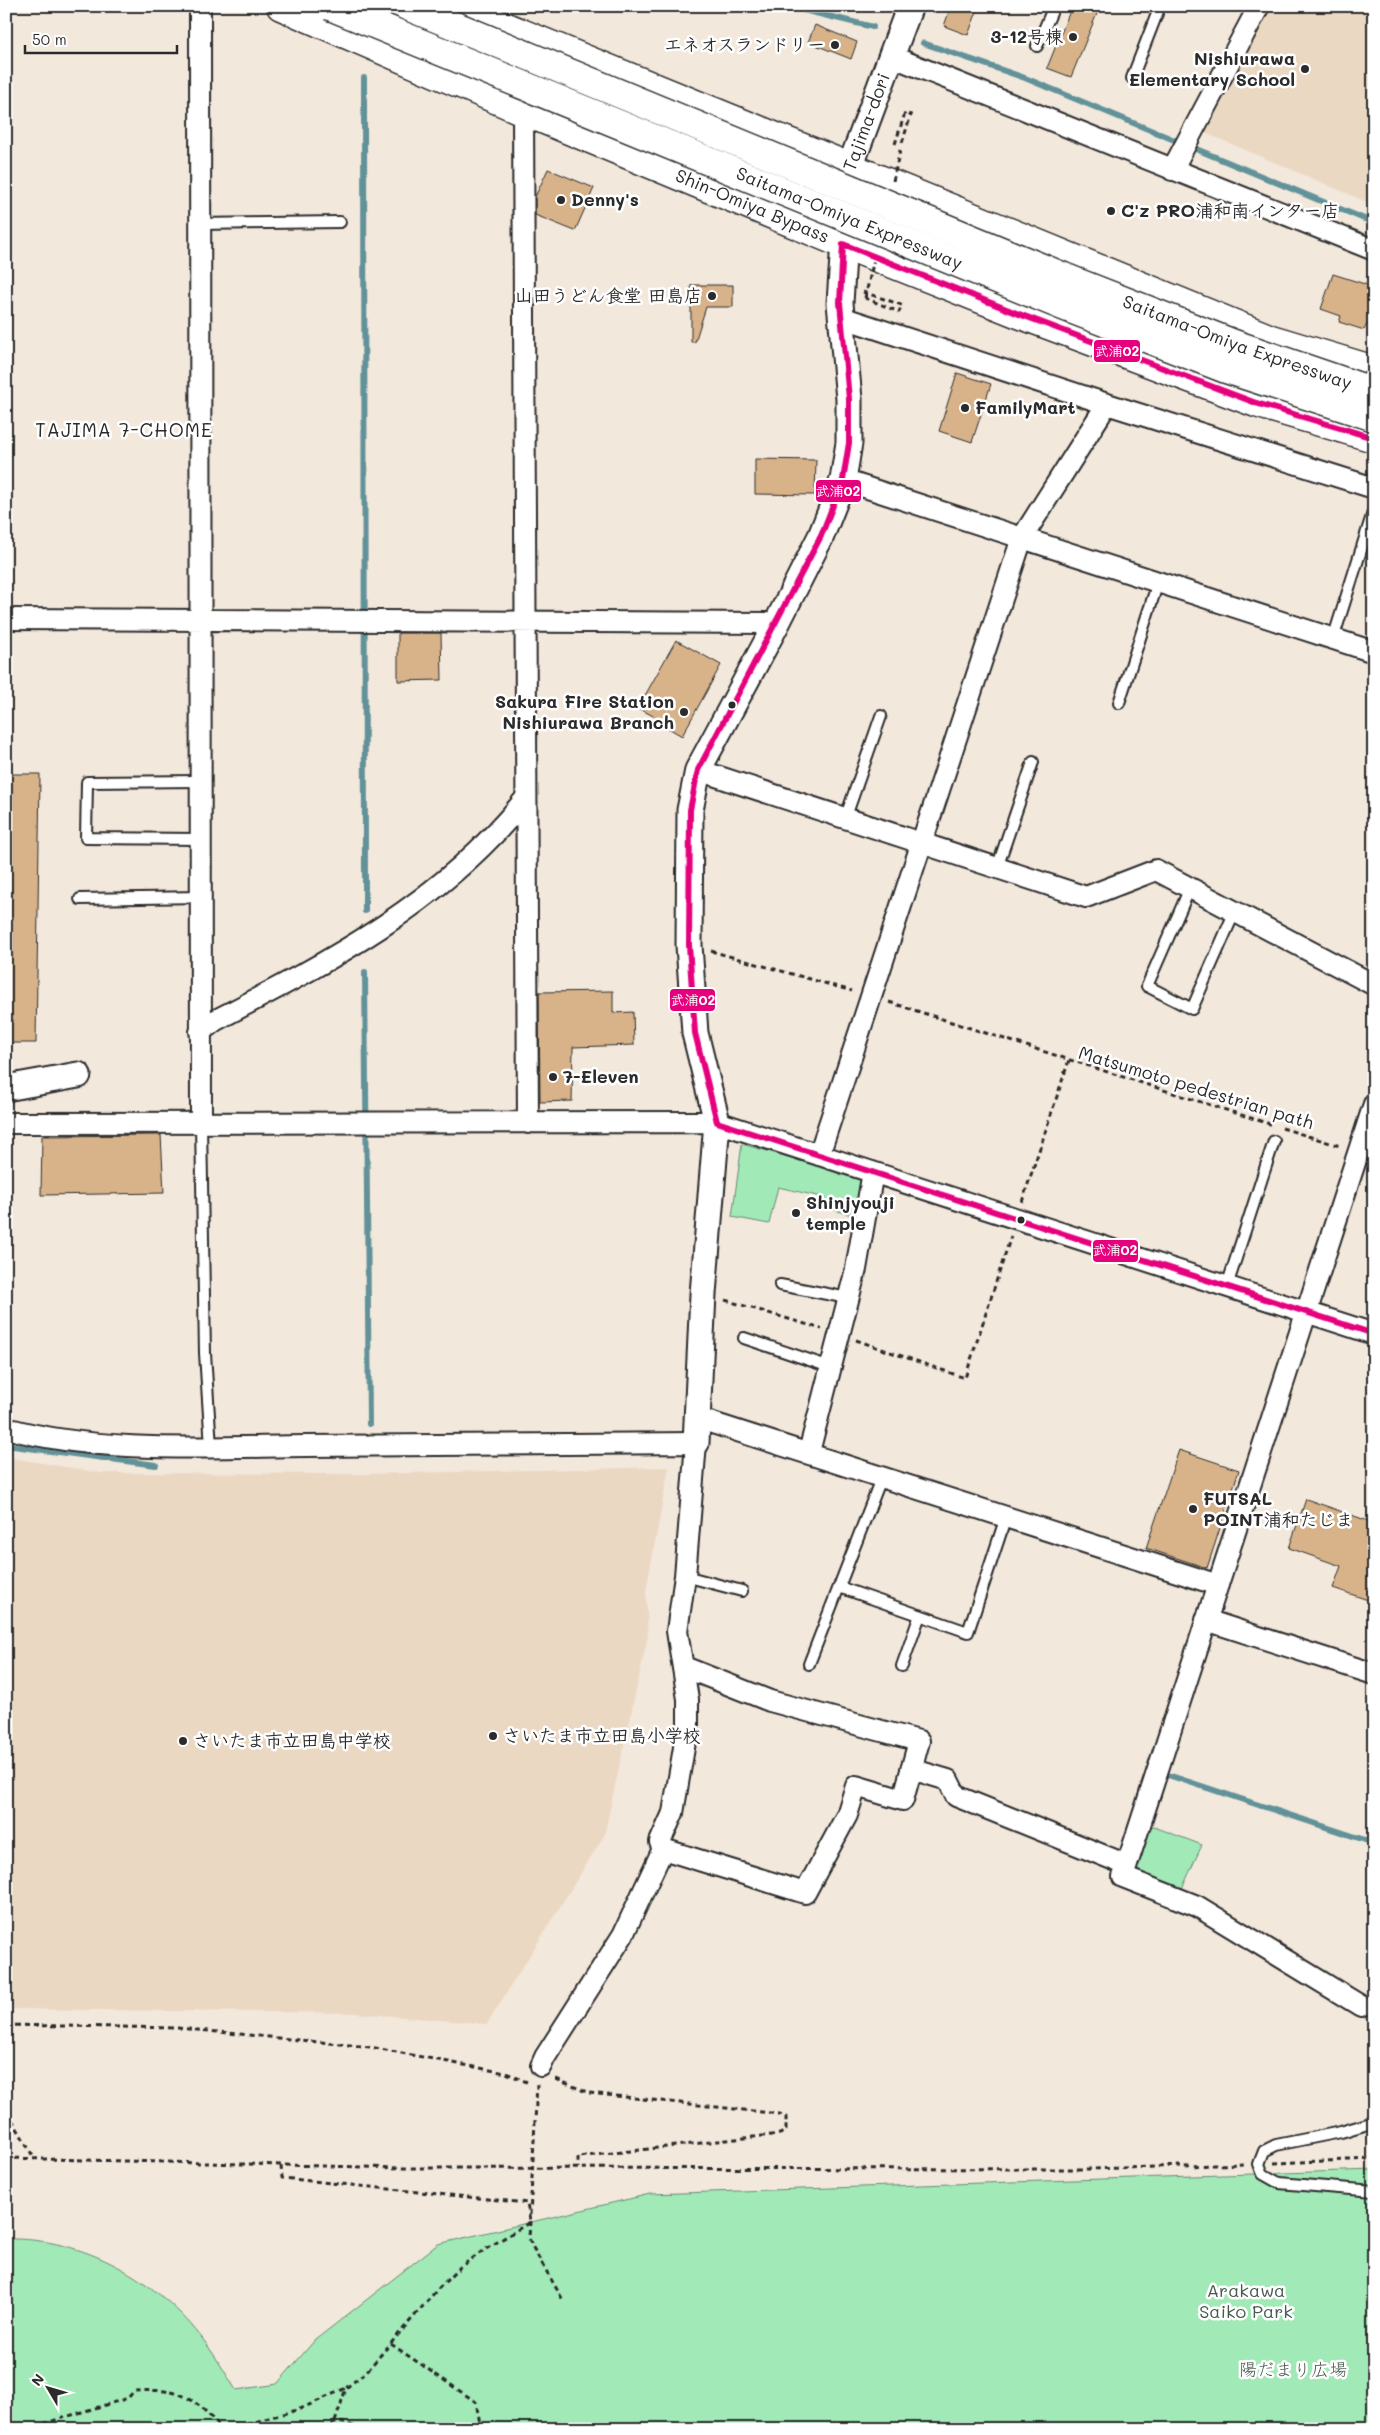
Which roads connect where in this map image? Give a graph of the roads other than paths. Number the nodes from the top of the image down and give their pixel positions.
1 (200, 6) edge
2 (281, 6) edge
3 (330, 6) edge
4 (407, 6) edge
5 (455, 6) edge
6 (910, 6) edge
7 (1054, 6) edge
8 (1160, 6) edge
9 (1259, 6) edge
10 (1037, 46) dead end
11 (891, 56) junction
12 (1132, 78) dead end
13 (523, 111) junction
14 (850, 167) junction
15 (1172, 170) junction
16 (340, 222) dead end
17 (200, 224) junction
18 (843, 244) junction
19 (1374, 250) edge
20 (841, 317) junction
21 (1374, 370) edge
22 (1374, 392) edge
23 (1108, 404) junction
24 (1374, 417) edge
25 (1374, 438) edge
26 (844, 480) junction
27 (1374, 488) edge
28 (1374, 509) edge
29 (1022, 538) junction
30 (1158, 582) junction
31 (6, 619) edge
32 (200, 620) junction
33 (525, 622) junction
34 (777, 623) junction
35 (1333, 639) junction
36 (1374, 652) edge
37 (1119, 703) dead end
38 (881, 716) dead end
39 (1033, 762) dead end
40 (698, 770) junction
41 (201, 781) junction
42 (525, 800) junction
43 (845, 819) junction
44 (200, 839) junction
45 (922, 844) junction
46 (997, 868) junction
47 (1190, 888) junction
48 (201, 897) junction
49 (80, 899) dead end
50 (1235, 912) junction
51 (1374, 985) edge
52 (200, 1032) junction
53 (78, 1075) dead end
54 (6, 1088) edge
55 (1374, 1104) edge
56 (717, 1122) junction
57 (6, 1123) edge
58 (528, 1123) junction
59 (201, 1124) junction
60 (1274, 1141) dead end
61 (819, 1155) junction
62 (873, 1172) junction
63 (780, 1286) dead end
64 (1227, 1286) junction
65 (848, 1298) junction
66 (1306, 1312) junction
67 (1374, 1334) edge
68 (744, 1338) dead end
69 (830, 1367) junction
70 (697, 1418) junction
71 (6, 1428) edge
72 (696, 1443) junction
73 (211, 1447) junction
74 (809, 1452) junction
75 (882, 1476) junction
76 (1006, 1517) junction
77 (685, 1576) junction
78 (1218, 1585) junction
79 (839, 1587) junction
80 (742, 1591) dead end
81 (920, 1615) junction
82 (1206, 1620) junction
83 (810, 1664) dead end
84 (902, 1666) dead end
85 (684, 1667) junction
86 (1374, 1674) edge
87 (911, 1769) junction
88 (663, 1849) junction
89 (1127, 1865) junction
90 (1361, 2006) dead end
91 (541, 2066) road end
92 (1374, 2122) edge
93 (1374, 2191) edge

1 - 17 street
2 - 13 highway, Shin-Omiya Bypass
3 - 24 highway, Saitama-Omiya Expressway, bridge
4 - 22 highway, Saitama-Omiya Expressway, bridge
5 - 14 highway
6 - 11 street, Tajima-dori
7 - 10 lane
8 - 12 lane
9 - 15 street
11 - 14 street, Tajima-dori
11 - 15 street
13 - 18 highway, Shin-Omiya Bypass
13 - 33 street
14 - 18 street, Tajima-dori
14 - 21 highway
15 - 19 street
16 - 17 lane
17 - 32 street
18 - 20 street, Tajima-dori
18 - 25 highway, Shin-Omiya Bypass
20 - 23 street
20 - 26 street, Tajima-dori
23 - 27 street
23 - 29 street
26 - 29 street
26 - 34 street, Tajima-dori
28 - 35 lane
29 - 30 street
29 - 45 street
30 - 35 street
30 - 37 lane
31 - 32 street
32 - 33 street
32 - 41 street
33 - 34 street
33 - 42 street
34 - 40 street, Tajima-dori
35 - 36 street
38 - 43 lane
39 - 46 lane
40 - 43 street
40 - 56 street, Tajima-dori
41 - 44 street
41 - 44 lane
42 - 52 street
42 - 58 street
43 - 45 street
44 - 48 street
45 - 46 street
45 - 61 street
46 - 47 street
47 - 50 street
47 - 50 lane
48 - 49 lane
48 - 52 street
50 - 51 street
52 - 59 street
53 - 54 street
55 - 66 street
56 - 58 street
56 - 61 street
56 - 70 street, Tajima-dori
57 - 59 street
58 - 59 street
59 - 73 lane
60 - 64 lane
61 - 62 street
62 - 64 street
62 - 65 street
63 - 65 lane
64 - 66 street
65 - 69 street
66 - 67 street
66 - 78 street
68 - 69 lane
69 - 74 street
70 - 72 street, Tajima-dori
70 - 74 street
71 - 73 street
72 - 73 street
72 - 77 street
74 - 75 street
75 - 76 street
75 - 79 lane
76 - 78 street
76 - 81 lane
77 - 80 lane
77 - 85 street
78 - 82 street
79 - 81 lane
79 - 83 lane
81 - 84 lane
82 - 86 street
82 - 89 street
85 - 87 street
85 - 88 street
87 - 88 street
87 - 89 street
88 - 91 street
89 - 90 street
92 - 93 lane

